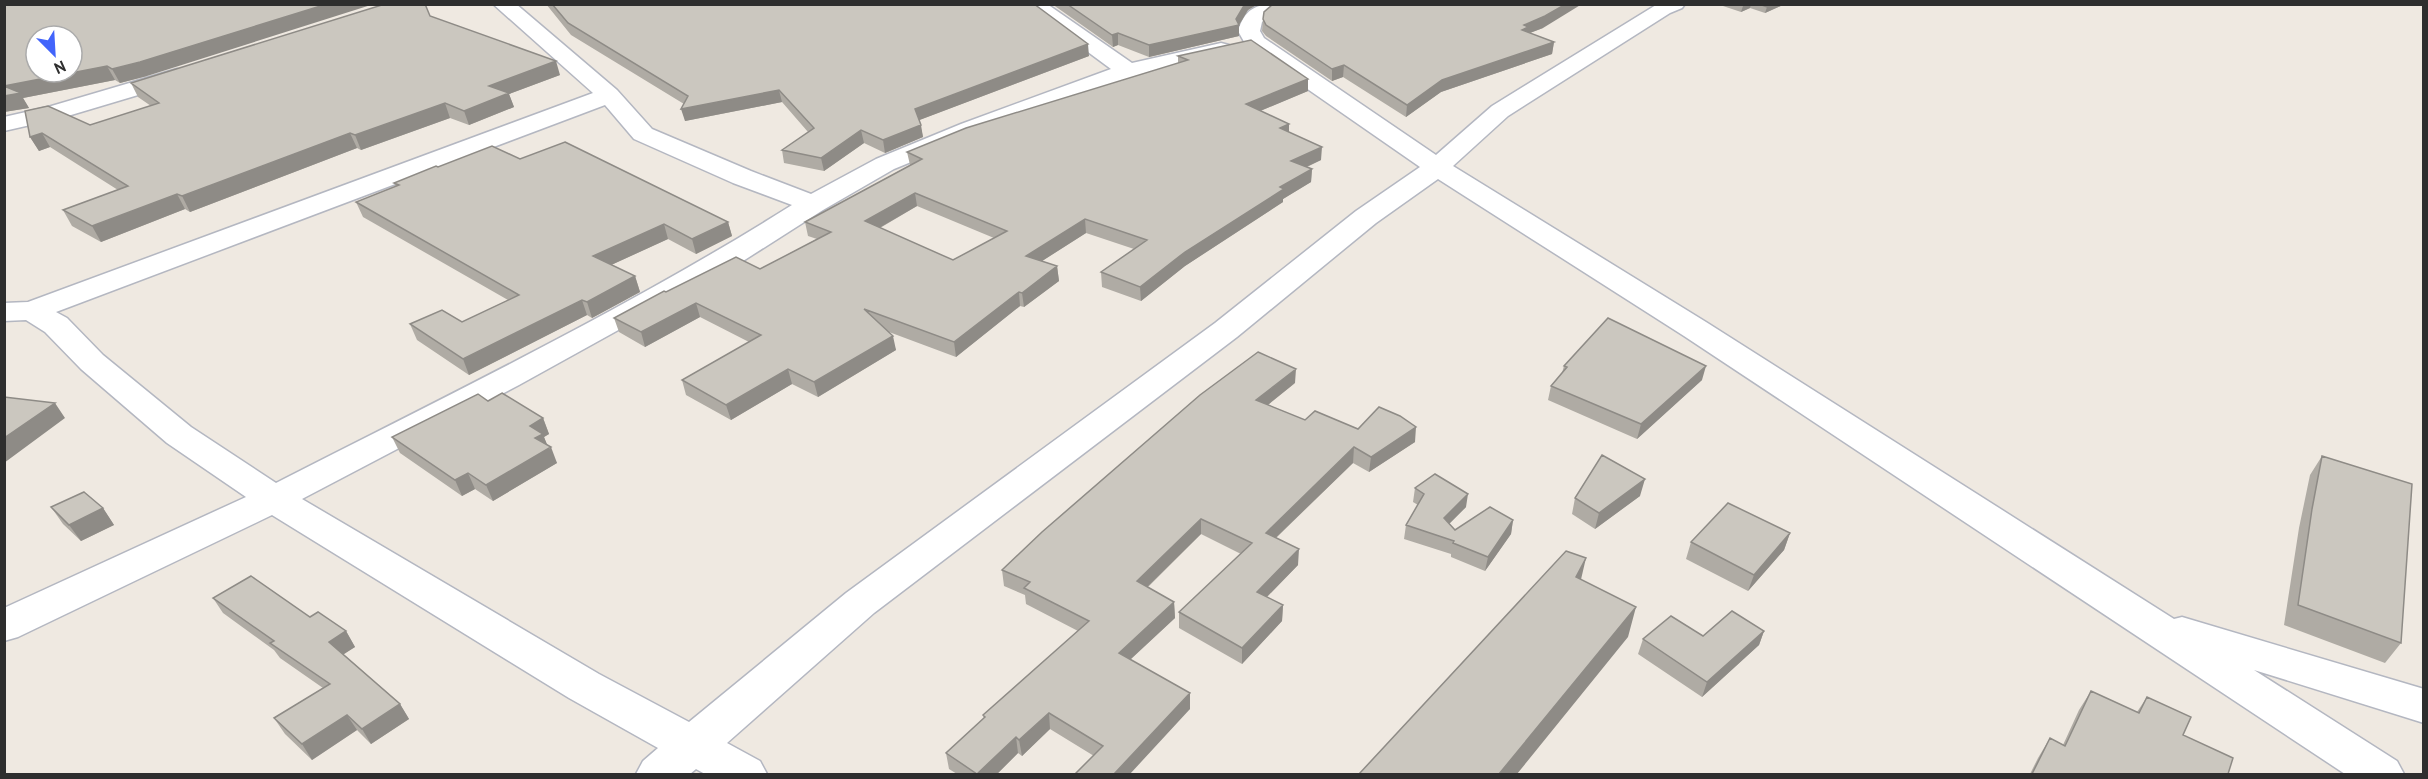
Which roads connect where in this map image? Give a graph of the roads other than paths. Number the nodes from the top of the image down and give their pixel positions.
1 (503, 4) edge
2 (1033, 4) edge
3 (1272, 4) edge
4 (1675, 4) edge
5 (1255, 42) junction
6 (201, 69) edge
7 (1128, 71) junction
8 (609, 95) junction
9 (4, 124) edge
10 (1437, 167) junction
11 (813, 204) junction
12 (18, 312) edge
13 (274, 499) junction
14 (2145, 621) junction
15 (4, 626) edge
16 (2424, 706) edge
17 (694, 746) junction
18 (659, 774) edge
19 (744, 774) edge
20 (2381, 774) edge

1 - 8 street
2 - 7 street
3 - 5 street
4 - 10 street
5 - 7 street
5 - 10 street
6 - 9 street
7 - 11 street
8 - 11 street
8 - 12 street
10 - 14 street
10 - 17 street
11 - 13 street
12 - 13 street
13 - 15 street
13 - 17 street
14 - 16 street
14 - 20 street
17 - 18 street
17 - 19 street

